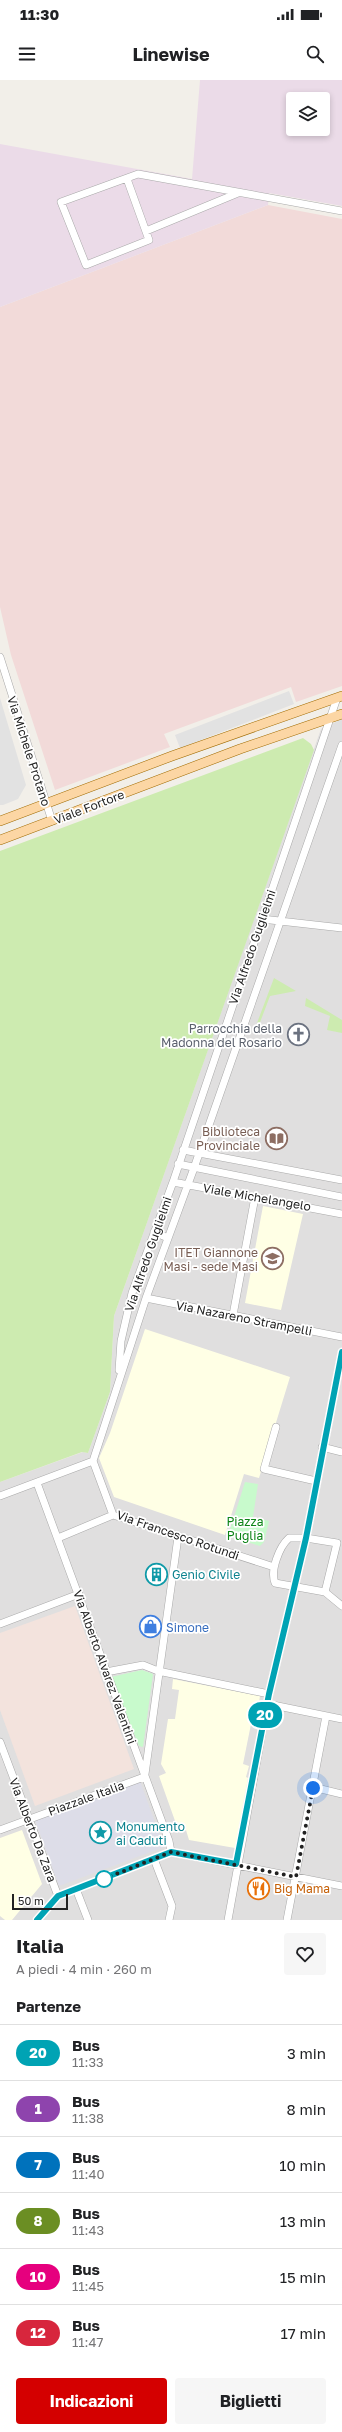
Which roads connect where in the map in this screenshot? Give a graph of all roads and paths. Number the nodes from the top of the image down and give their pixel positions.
1 (127, 179) junction
2 (240, 193) junction
3 (342, 211) edge
4 (146, 231) junction
5 (0, 657) edge
6 (340, 697) edge
7 (342, 714) edge
8 (329, 719) junction
9 (342, 746) edge
10 (172, 756) junction
11 (177, 772) junction
12 (46, 805) junction
13 (0, 821) edge
14 (52, 821) junction
15 (0, 840) edge
16 (262, 919) junction
17 (281, 920) junction
18 (342, 928) edge
19 (183, 1150) junction
20 (199, 1152) junction
21 (178, 1164) junction
22 (194, 1168) junction
23 (342, 1180) edge
24 (173, 1182) junction
25 (188, 1185) junction
26 (255, 1197) junction
27 (342, 1197) edge
28 (342, 1214) edge
29 (154, 1232) junction
30 (168, 1238) junction
31 (146, 1298) junction
32 (232, 1315) junction
33 (342, 1337) edge
34 (342, 1352) edge
35 (118, 1382) junction
36 (276, 1427) dead end
37 (322, 1447) junction
38 (342, 1452) edge
39 (93, 1461) junction
40 (316, 1481) junction
41 (37, 1483) junction
42 (0, 1496) edge
43 (113, 1515) junction
44 (178, 1537) junction
45 (58, 1538) junction
46 (306, 1538) junction
47 (339, 1542) edge
48 (274, 1567) junction
49 (294, 1588) junction
50 (325, 1592) junction
51 (79, 1594) junction
52 (342, 1606) edge
53 (0, 1624) edge
54 (158, 1671) junction
55 (106, 1672) junction
56 (269, 1694) junction
57 (268, 1704) junction
58 (326, 1716) junction
59 (342, 1719) edge
60 (0, 1742) edge
61 (144, 1777) junction
62 (313, 1788) junction
63 (342, 1794) edge
64 (28, 1819) junction
65 (0, 1830) edge
66 (171, 1852) junction
67 (154, 1860) junction
68 (236, 1864) junction
69 (296, 1877) junction
70 (342, 1886) edge
71 (76, 1889) junction
72 (58, 1896) junction
73 (37, 1920) edge
74 (88, 1920) edge
75 (170, 1920) edge
76 (228, 1920) edge
77 (287, 1920) edge

1 - 2 street
1 - 4 street
1 - 4 street
2 - 3 street
2 - 4 street
5 - 12 street, Via Michele Protano
6 - 8 street, Via Alfredo Guglielmi
6 - 10 main road, Viale Fortore
7 - 8 main road, Viale Fortore
8 - 11 main road, Viale Fortore
8 - 16 street, Via Alfredo Guglielmi
9 - 17 street, Via Alfredo Guglielmi
10 - 11 main road
10 - 12 main road, Viale Fortore
11 - 14 main road, Viale Fortore
12 - 13 main road, Viale Fortore
12 - 14 street, Via Michele Protano
14 - 15 main road, Viale Fortore
16 - 17 street
16 - 19 street, Via Alfredo Guglielmi
17 - 18 street
17 - 20 street, Via Alfredo Guglielmi
19 - 20 street
19 - 21 street, Via Alfredo Guglielmi
20 - 22 street, Via Alfredo Guglielmi
20 - 23 street
21 - 22 street, Viale Michelangelo
21 - 24 street, Via Alfredo Guglielmi
22 - 25 street, Via Alfredo Guglielmi
22 - 27 street, Viale Michelangelo
24 - 25 street, Viale Michelangelo
24 - 29 street, Via Alfredo Guglielmi
25 - 26 street, Viale Michelangelo
25 - 30 street, Via Alfredo Guglielmi
26 - 28 street, Viale Michelangelo
26 - 32 street
29 - 30 street
29 - 35 street, Via Alfredo Guglielmi
30 - 31 street, Via Alfredo Guglielmi
31 - 32 street, Via Nazareno Strampelli
31 - 35 street, Via Alfredo Guglielmi
32 - 33 street, Via Nazareno Strampelli
34 - 37 street
35 - 39 street, Via Alfredo Guglielmi
36 - 40 street
37 - 38 street
37 - 40 street
39 - 41 street
39 - 43 street, Via Francesco Rotundi
40 - 46 street
41 - 42 street
41 - 45 street, Via Alberto Alvarez Valentini
43 - 44 street, Via Francesco Rotundi
43 - 45 street
44 - 48 street, Via Francesco Rotundi
44 - 54 street
45 - 51 street, Via Alberto Alvarez Valentini
46 - 47 street
46 - 48 street
46 - 49 street
47 - 50 street
48 - 49 street
49 - 50 street
49 - 56 street
50 - 52 street
51 - 53 street
51 - 55 street, Via Alberto Alvarez Valentini
54 - 55 street
54 - 56 street
54 - 61 street
55 - 61 street, Via Alberto Alvarez Valentini
56 - 57 street
57 - 58 street
57 - 68 street
58 - 59 street
58 - 62 street
60 - 64 street, Via Alberto Da Zara
61 - 64 street, Piazzale Italia
61 - 66 street, Via Alberto Alvarez Valentini
62 - 63 street
62 - 69 street
64 - 65 street, Piazzale Italia
64 - 72 street, Via Alberto Da Zara
66 - 67 street
66 - 68 street
67 - 71 street
67 - 75 street
68 - 69 street
68 - 76 street
69 - 70 street
69 - 77 street
71 - 72 street
71 - 74 street
72 - 73 street

